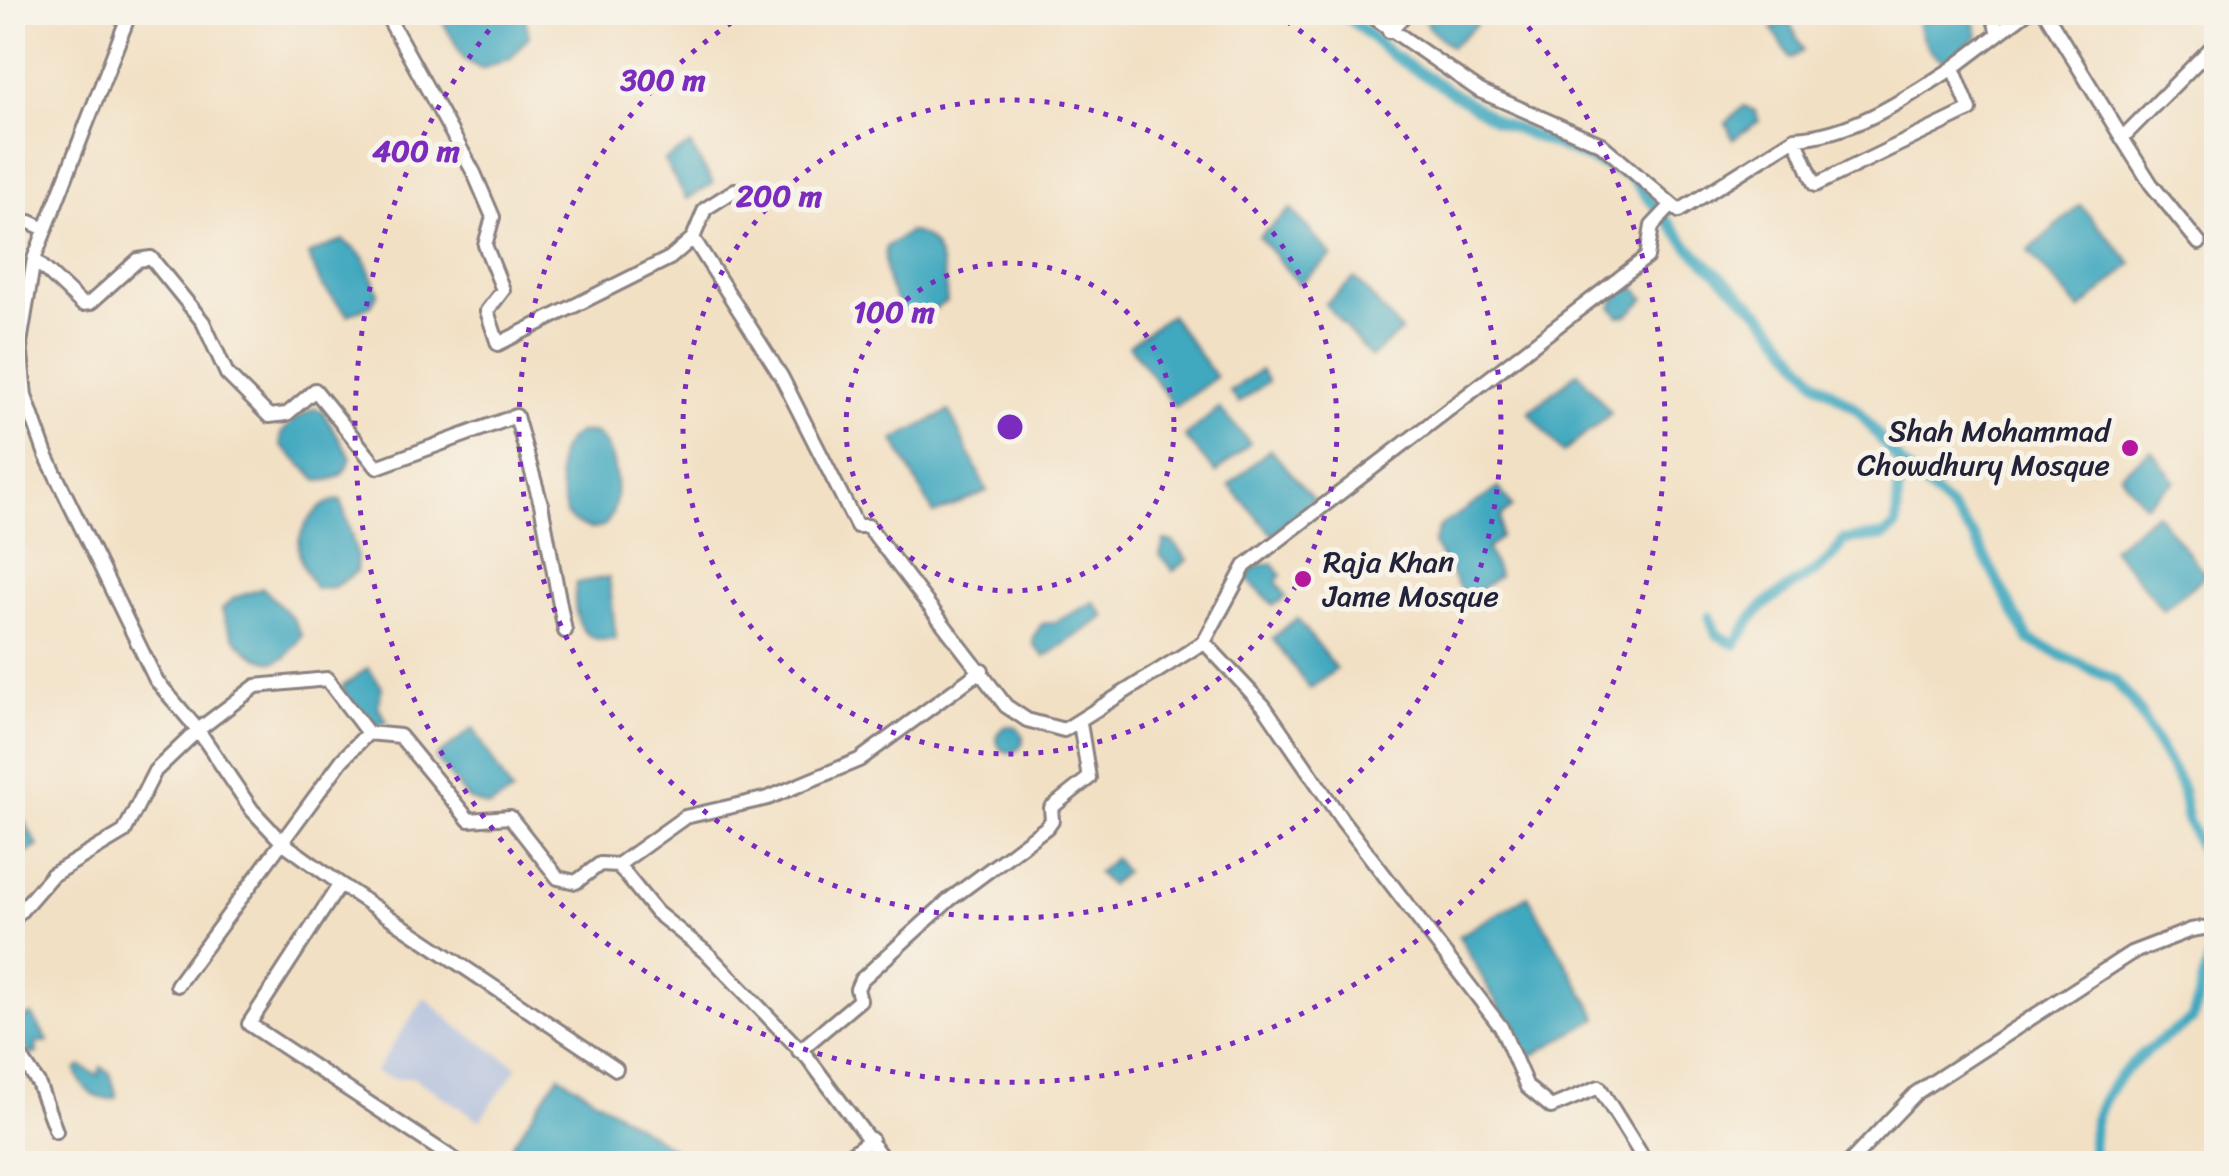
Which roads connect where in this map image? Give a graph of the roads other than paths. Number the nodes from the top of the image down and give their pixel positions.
1 (130, 12) edge
2 (385, 12) edge
3 (1366, 12) edge
4 (1408, 12) edge
5 (1992, 12) edge
6 (2027, 12) edge
7 (2044, 12) edge
8 (1389, 30) junction
9 (1998, 34) junction
10 (2216, 44) edge
11 (1953, 68) junction
12 (1795, 138) junction
13 (2122, 138) junction
14 (746, 194) dead end
15 (1671, 206) junction
16 (12, 224) edge
17 (45, 229) junction
18 (693, 238) junction
19 (2199, 243) dead end
20 (34, 259) junction
21 (566, 631) dead end
22 (1204, 642) junction
23 (982, 670) junction
24 (1080, 723) junction
25 (198, 730) junction
26 (368, 733) junction
27 (282, 842) junction
28 (618, 865) junction
29 (340, 884) junction
30 (12, 921) edge
31 (2216, 926) edge
32 (177, 985) dead end
33 (13, 1048) edge
34 (799, 1051) junction
35 (616, 1068) dead end
36 (56, 1131) dead end
37 (871, 1140) junction
38 (460, 1164) edge
39 (838, 1164) edge
40 (888, 1164) edge
41 (1648, 1164) edge
42 (1848, 1164) edge

1 - 17 street
2 - 18 street
3 - 8 street
4 - 8 street
5 - 9 street
6 - 9 street
7 - 13 street
8 - 15 street
9 - 11 street
10 - 13 street
11 - 12 street
11 - 12 street
12 - 15 street
13 - 19 street
14 - 18 street
15 - 22 street
16 - 17 street
17 - 20 street
18 - 23 street
20 - 21 street
20 - 25 street
22 - 24 street
22 - 41 street
23 - 24 street
23 - 28 street
24 - 34 street
25 - 26 street
25 - 27 street
25 - 30 street
26 - 27 street
26 - 28 street
27 - 29 street
27 - 32 street
28 - 34 street
29 - 35 street
29 - 38 street
31 - 42 street
33 - 36 street
34 - 37 street
37 - 39 street
37 - 40 street

